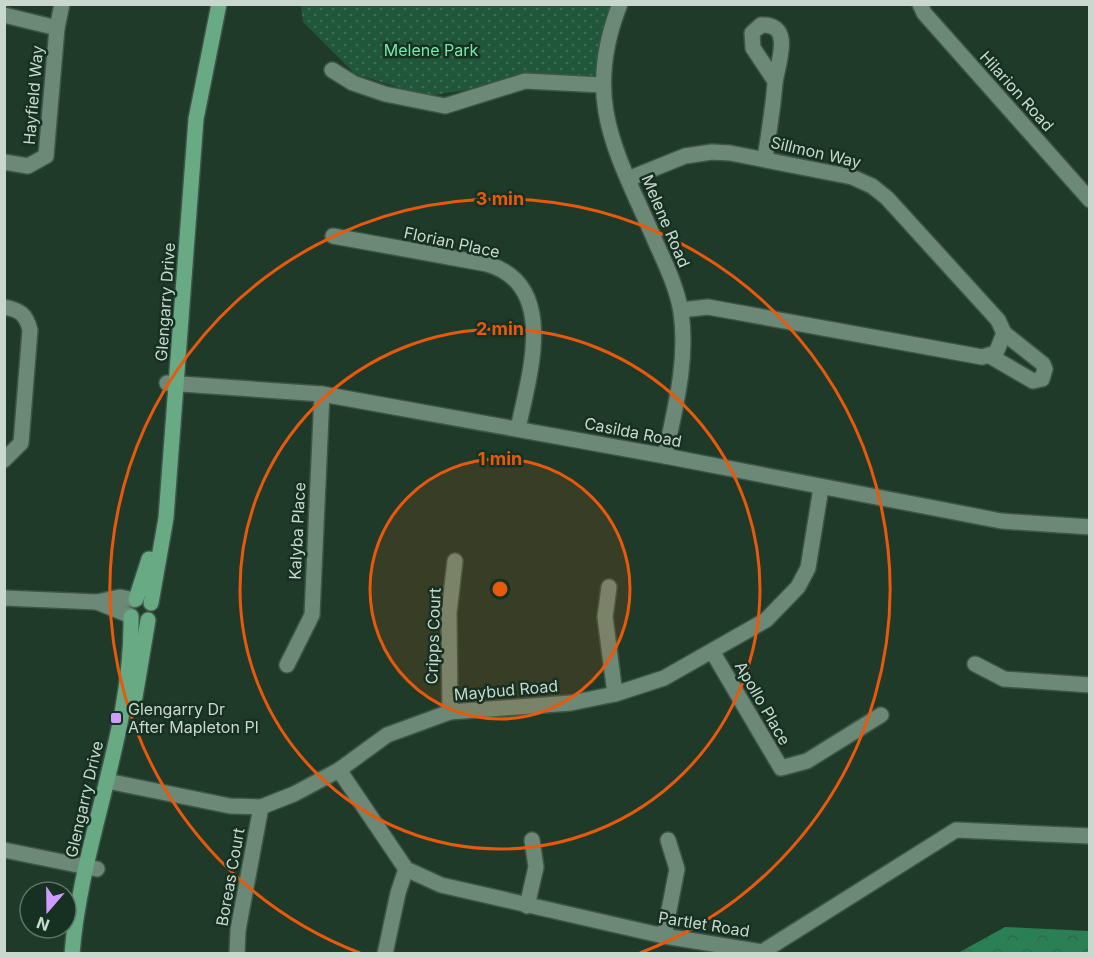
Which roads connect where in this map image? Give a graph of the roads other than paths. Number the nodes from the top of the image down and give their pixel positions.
1 (62, 4) edge
2 (209, 4) edge
3 (219, 4) edge
4 (620, 4) edge
5 (920, 4) edge
6 (4, 15) edge
7 (57, 28) junction
8 (332, 70) dead end
9 (776, 81) dead end
10 (602, 85) junction
11 (765, 158) junction
12 (4, 162) edge
13 (628, 179) junction
14 (1089, 200) edge
15 (333, 236) dead end
16 (4, 307) edge
17 (681, 310) junction
18 (1004, 333) junction
19 (990, 356) junction
20 (172, 383) junction
21 (322, 394) junction
22 (518, 429) junction
23 (665, 456) junction
24 (4, 460) edge
25 (821, 488) junction
26 (1089, 526) edge
27 (455, 561) dead end
28 (609, 587) dead end
29 (4, 598) edge
30 (140, 600) junction
31 (97, 602) junction
32 (131, 616) junction
33 (148, 620) junction
34 (712, 651) junction
35 (975, 664) dead end
36 (287, 665) dead end
37 (1089, 685) edge
38 (615, 694) junction
39 (450, 712) junction
40 (880, 716) dead end
41 (339, 770) junction
42 (112, 782) junction
43 (261, 807) junction
44 (1089, 837) edge
45 (532, 840) dead end
46 (668, 840) dead end
47 (4, 850) edge
48 (92, 868) junction
49 (406, 869) junction
50 (527, 906) junction
51 (664, 936) junction
52 (762, 953) edge
53 (72, 954) edge
54 (81, 954) edge
55 (237, 954) edge
56 (385, 954) edge

1 - 7 street, Hayfield Way
2 - 20 main road, Glengarry Drive
3 - 20 main road, Glengarry Drive
4 - 10 street, Melene Road
5 - 14 street, Hilarion Road
6 - 7 street, Hayfield Way
7 - 12 street, Hayfield Way
8 - 10 street
9 - 11 street
10 - 13 street, Melene Road
11 - 13 street, Sillmon Way
11 - 18 street, Sillmon Way
13 - 17 street, Melene Road
15 - 22 street, Florian Place
16 - 24 street
17 - 19 street, Sillmon Way
17 - 23 street, Melene Road
18 - 19 street
18 - 19 street, Sillmon Way
20 - 21 street, Casilda Road
20 - 30 main road, Glengarry Drive
21 - 22 street, Casilda Road
21 - 36 street, Kalyba Place
22 - 23 street, Casilda Road
23 - 25 street, Casilda Road
25 - 26 street, Casilda Road
25 - 34 street, Maybud Road
27 - 39 street, Cripps Court
28 - 38 street
29 - 31 street
30 - 31 street
30 - 32 main road
30 - 33 main road
31 - 32 street
32 - 33 main road
32 - 42 main road, Glengarry Drive
33 - 42 main road, Glengarry Drive
34 - 38 street, Maybud Road
34 - 40 street, Apollo Place
35 - 37 street
38 - 39 street, Maybud Road
39 - 41 street, Maybud Road
41 - 43 street, Maybud Road
41 - 49 street
42 - 43 street, Maybud Road
42 - 48 main road, Glengarry Drive
43 - 55 street, Boreas Court
44 - 52 street, Partlet Road
45 - 50 street
46 - 51 street
47 - 48 street
48 - 53 main road, Glengarry Drive
48 - 54 main road, Glengarry Drive
49 - 50 street, Partlet Road
49 - 56 street
50 - 51 street, Partlet Road
51 - 52 street, Partlet Road

